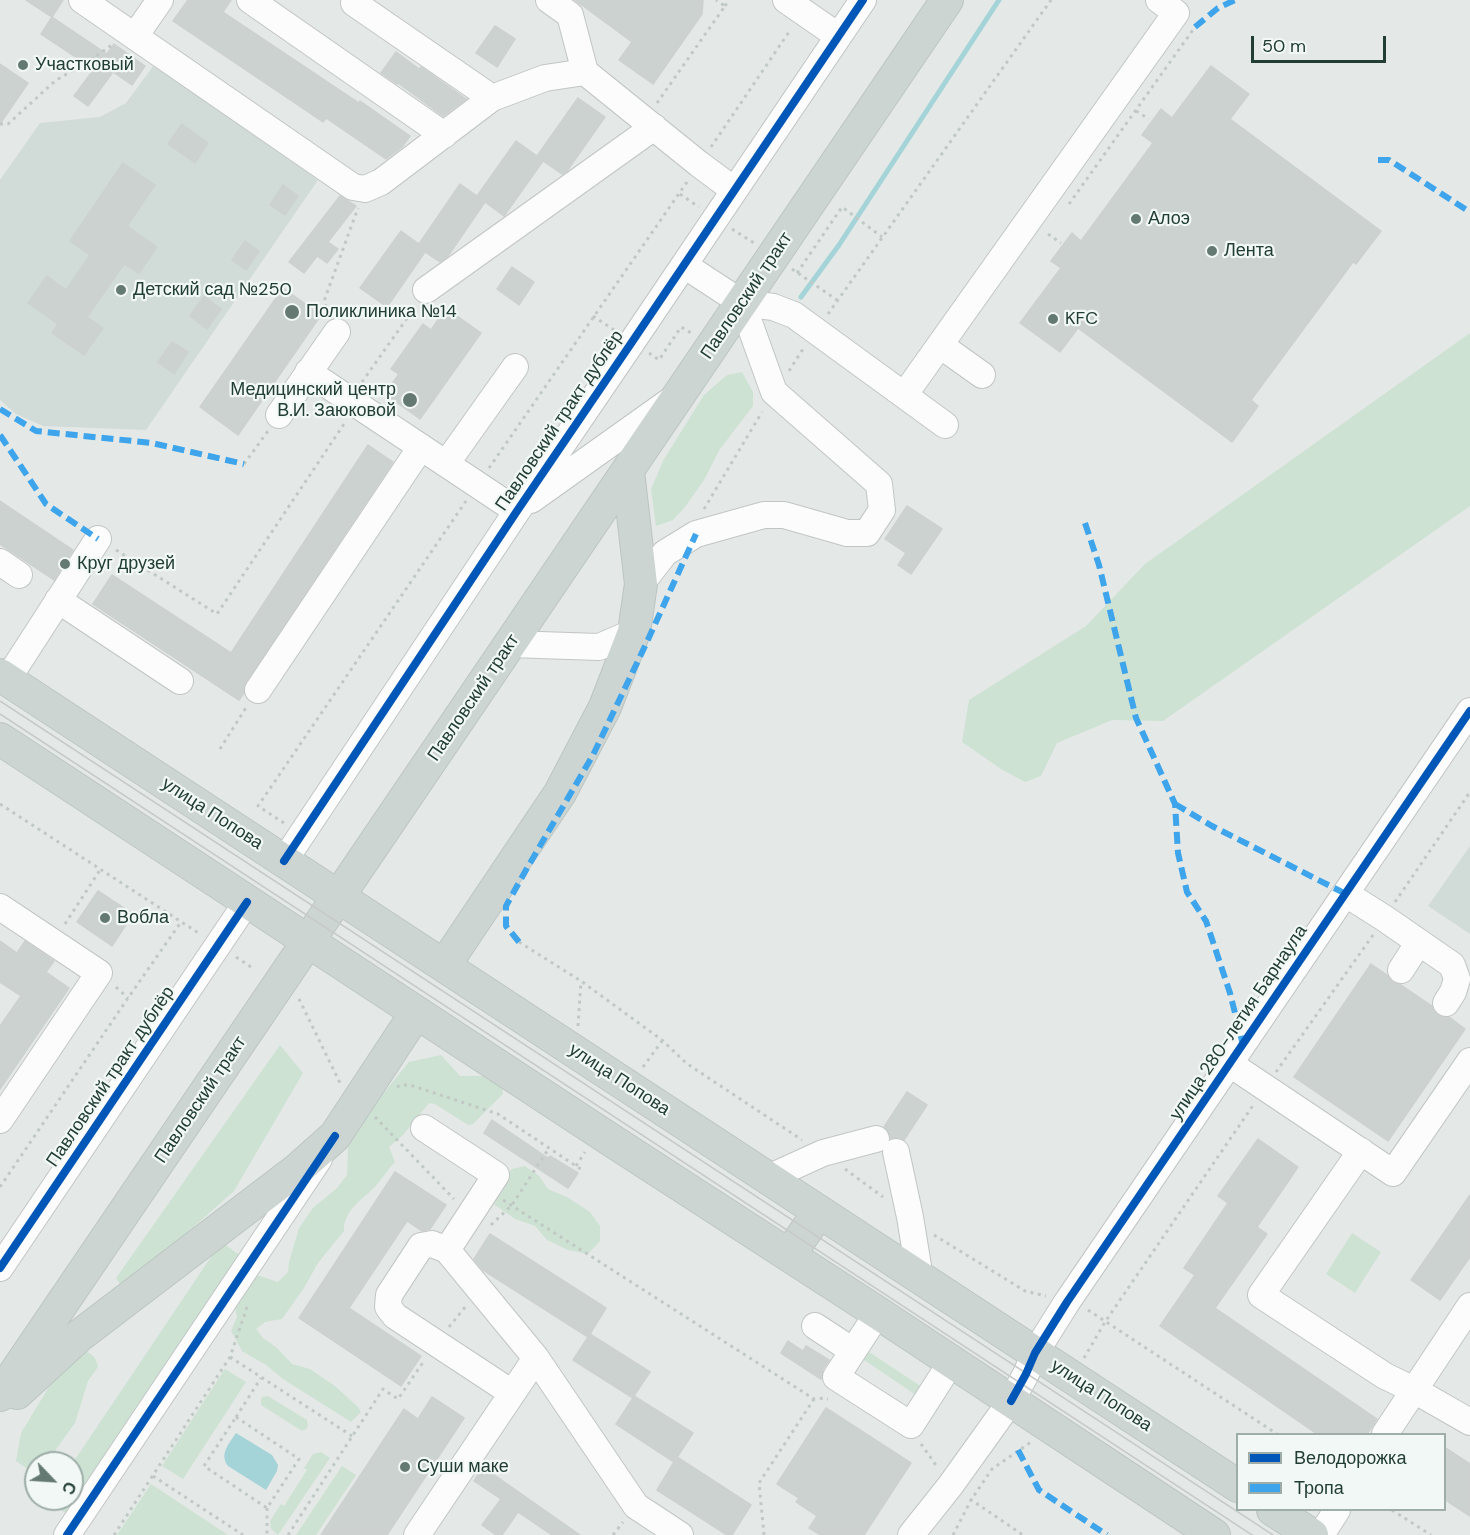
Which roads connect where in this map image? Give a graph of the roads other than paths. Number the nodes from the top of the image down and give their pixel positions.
1 (82, 0) edge
2 (159, 0) edge
3 (250, 0) edge
4 (549, 0) edge
5 (863, 0) edge
6 (947, 0) edge
7 (1159, 0) edge
8 (354, 3) dead end
9 (795, 6) edge
10 (133, 34) junction
11 (838, 36) junction
12 (585, 72) junction
13 (492, 98) junction
14 (650, 123) junction
15 (444, 135) junction
16 (734, 190) junction
17 (684, 265) junction
18 (426, 291) road end
19 (742, 303) junction
20 (337, 332) road end
21 (940, 345) junction
22 (515, 367) dead end
23 (308, 372) junction
24 (982, 375) dead end
25 (680, 394) junction
26 (905, 394) junction
27 (279, 415) road end
28 (945, 424) dead end
29 (421, 447) junction
30 (446, 464) junction
31 (628, 471) junction
32 (517, 511) junction
33 (98, 539) road end
34 (641, 584) junction
35 (58, 600) junction
36 (634, 632) junction
37 (510, 644) junction
38 (4, 677) edge
39 (180, 681) dead end
40 (258, 690) road end
41 (1470, 711) edge
42 (0, 739) edge
43 (284, 861) junction
44 (1346, 894) junction
45 (338, 896) junction
46 (248, 902) junction
47 (0, 907) edge
48 (308, 942) junction
49 (1419, 942) junction
50 (444, 966) junction
51 (1401, 970) dead end
52 (1446, 1003) dead end
53 (416, 1012) junction
54 (1470, 1061) edge
55 (1230, 1064) junction
56 (0, 1120) edge
57 (424, 1128) dead end
58 (334, 1136) junction
59 (1361, 1151) junction
60 (768, 1178) junction
61 (819, 1212) junction
62 (447, 1250) junction
63 (789, 1255) junction
64 (0, 1268) edge
65 (920, 1278) junction
66 (1470, 1306) edge
67 (878, 1312) junction
68 (815, 1326) dead end
69 (853, 1351) junction
70 (1035, 1353) junction
71 (536, 1358) junction
72 (952, 1361) junction
73 (1414, 1390) junction
74 (512, 1393) junction
75 (0, 1395) edge
76 (1011, 1401) junction
77 (0, 1411) edge
78 (1470, 1422) edge
79 (1386, 1433) edge
80 (1236, 1485) edge
81 (1277, 1511) edge
82 (1336, 1511) edge
83 (67, 1535) edge
84 (417, 1535) edge
85 (680, 1535) edge
86 (911, 1535) edge
87 (1214, 1535) edge
88 (1312, 1535) edge
89 (1321, 1535) edge

1 - 10 street
2 - 10 street
3 - 15 street
4 - 12 street
5 - 11 street, Павловский тракт дублёр
6 - 19 main road, Павловский тракт
7 - 21 street
8 - 13 street
9 - 11 street
10 - 15 street
11 - 16 street, Павловский тракт дублёр
12 - 13 street
12 - 14 street
13 - 15 street
14 - 16 street
14 - 18 street
16 - 17 street, Павловский тракт дублёр
17 - 19 street
17 - 32 street, Павловский тракт дублёр
19 - 25 main road, Павловский тракт
19 - 26 street
19 - 34 street
20 - 23 street
21 - 24 street
21 - 26 street
22 - 30 street
23 - 27 street
23 - 29 street
25 - 31 main road, Павловский тракт
25 - 32 street
26 - 28 street
29 - 30 street
29 - 40 street
30 - 32 street
31 - 34 main road
31 - 37 main road, Павловский тракт
32 - 43 street, Павловский тракт дублёр
33 - 35 street
34 - 36 main road
35 - 38 street
35 - 39 street
36 - 37 street
36 - 50 main road
37 - 45 main road, Павловский тракт
38 - 43 main road, улица Попова
41 - 44 street, улица 280-летия Барнаула
42 - 46 main road
43 - 45 main road, улица Попова
44 - 49 street
44 - 55 street, улица 280-летия Барнаула
45 - 48 main road, Павловский тракт
45 - 50 main road, улица Попова
46 - 48 main road
46 - 64 street, Павловский тракт дублёр
47 - 56 street
48 - 53 main road
48 - 75 main road, Павловский тракт
49 - 51 street
49 - 52 street
50 - 60 main road, улица Попова
53 - 58 main road
53 - 63 main road
54 - 59 street
55 - 59 street
55 - 70 street, улица 280-летия Барнаула
57 - 62 street
58 - 77 main road
58 - 83 street
59 - 73 street
60 - 61 main road, улица Попова
60 - 65 street
61 - 63 main road
61 - 65 main road, улица Попова
62 - 71 street
62 - 74 street
63 - 67 main road
65 - 70 main road, улица Попова
66 - 73 street
67 - 69 street
67 - 72 main road
68 - 69 street
69 - 72 street
70 - 76 street, улица 280-летия Барнаула
70 - 80 main road, улица Попова
71 - 74 street
71 - 85 street
72 - 76 main road
73 - 78 street
73 - 79 street
74 - 84 street
76 - 86 street, улица 280-летия Барнаула
76 - 87 main road
81 - 88 main road
82 - 89 street

